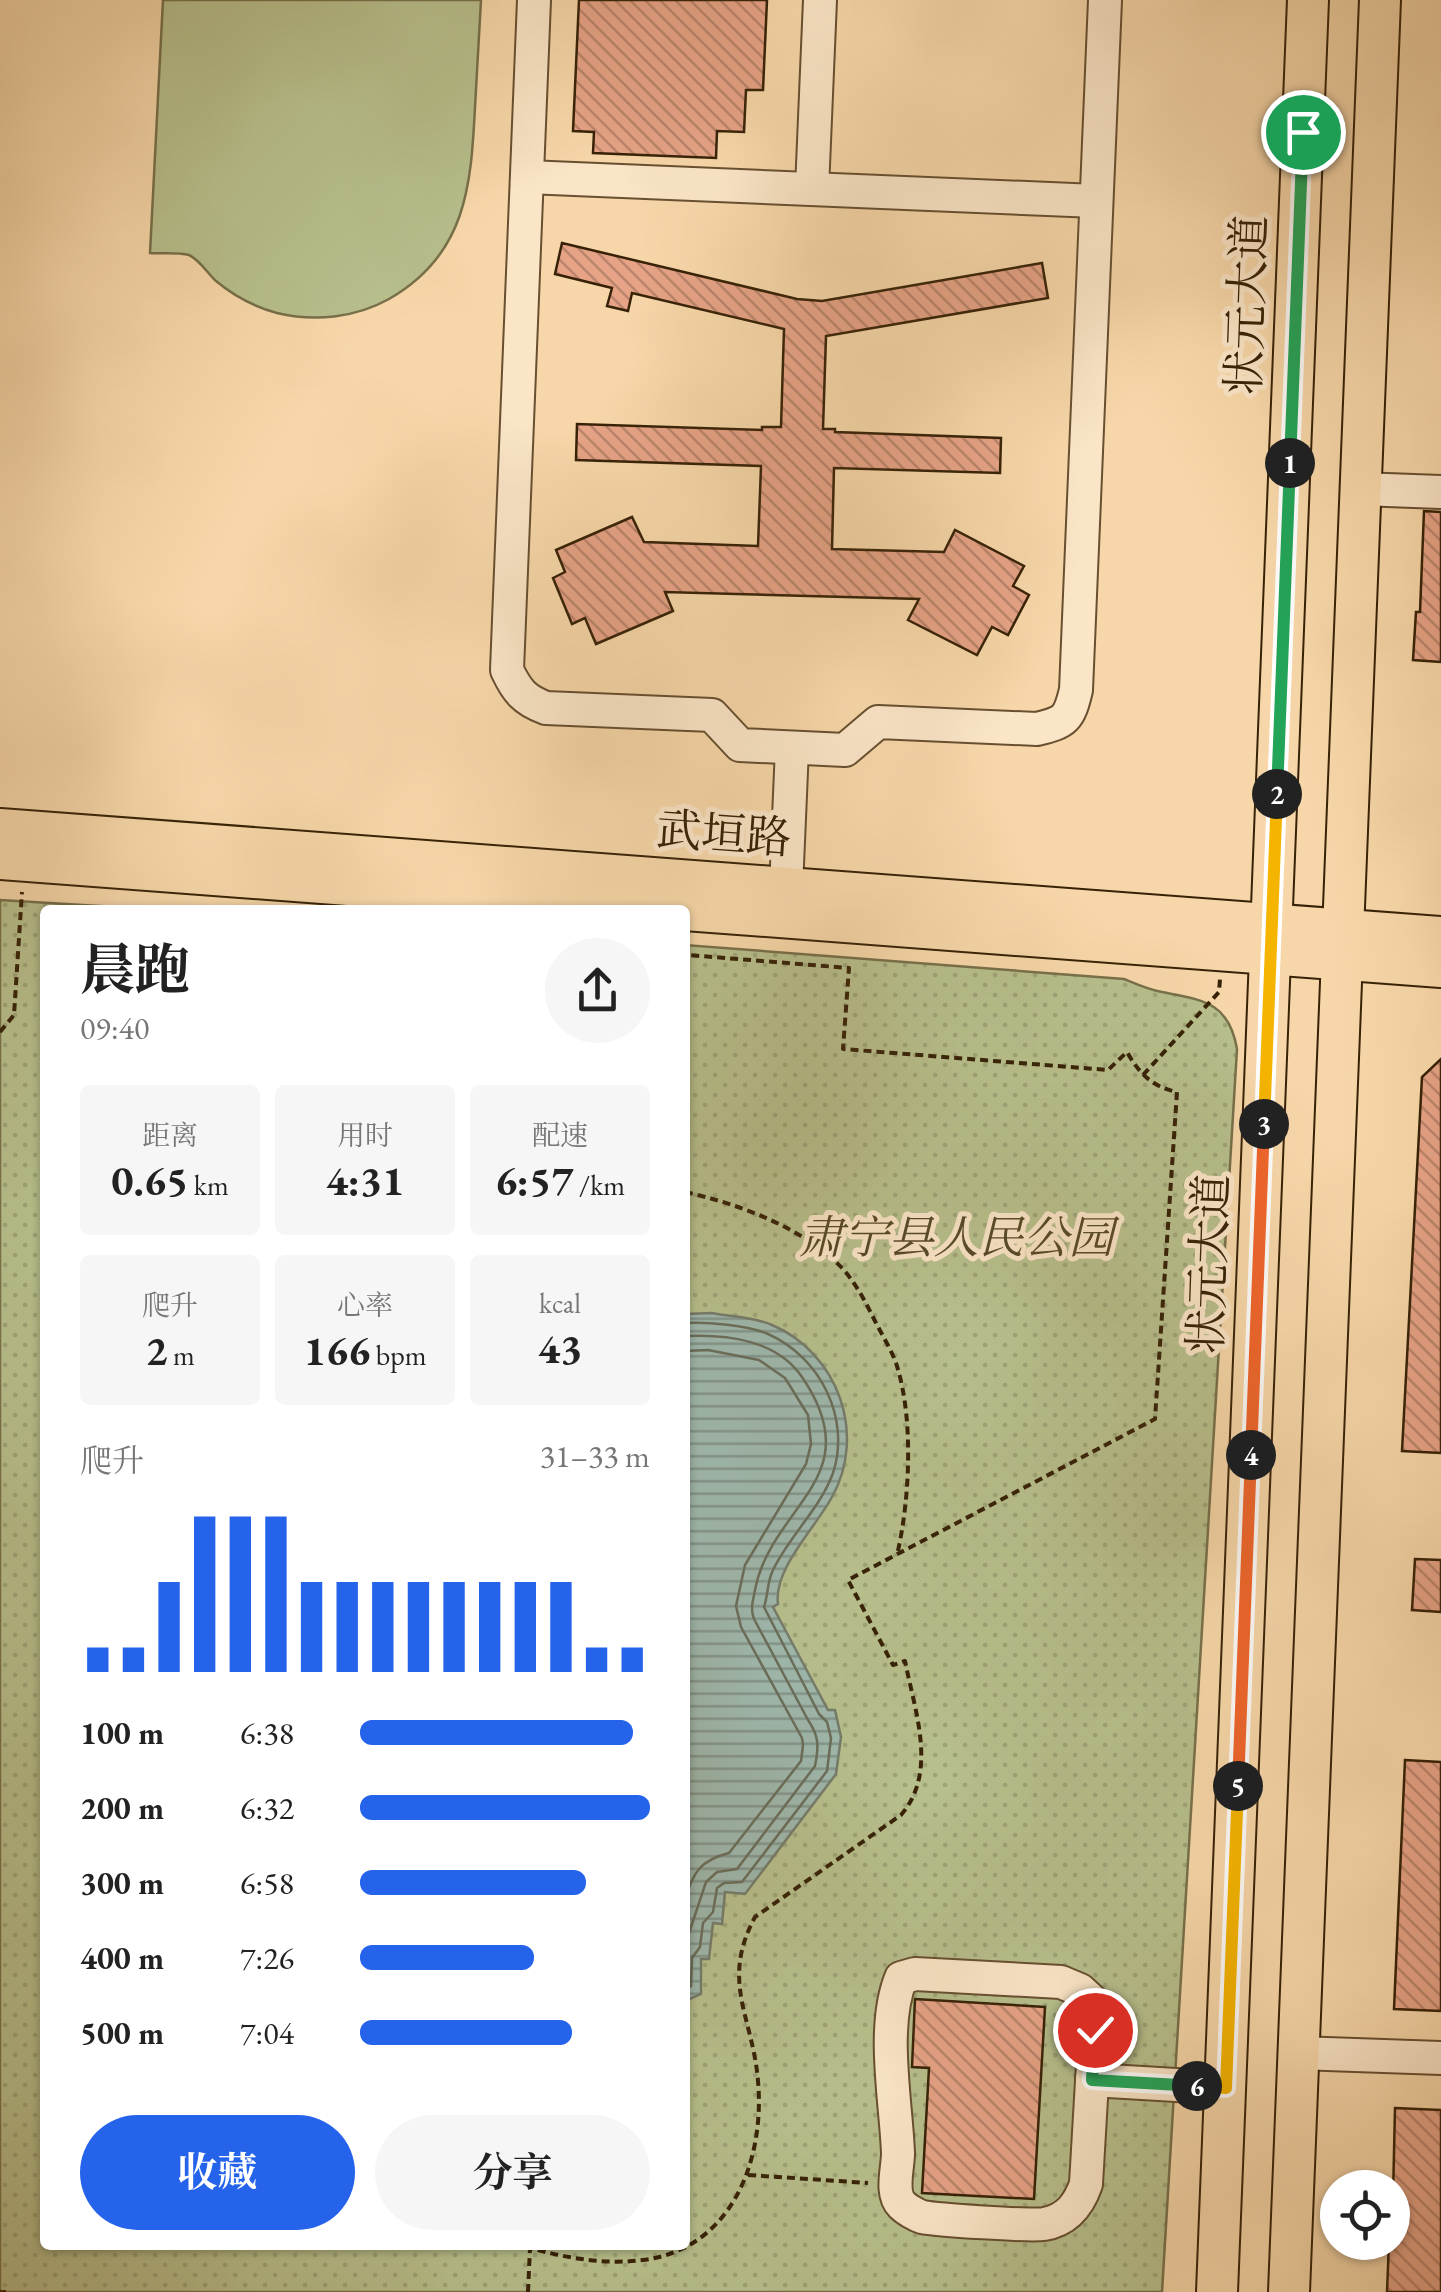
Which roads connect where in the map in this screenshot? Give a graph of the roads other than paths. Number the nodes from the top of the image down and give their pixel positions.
1 (534, 0) edge
2 (820, 0) edge
3 (1104, 0) edge
4 (1308, 0) edge
5 (1380, 0) edge
6 (527, 178) junction
7 (812, 189) junction
8 (1096, 201) junction
9 (1360, 490) junction
10 (1441, 492) edge
11 (792, 748) junction
12 (0, 829) edge
13 (12, 860) edge
14 (786, 888) junction
15 (615, 905) edge
16 (690, 911) edge
17 (1441, 938) edge
18 (1271, 939) junction
19 (1342, 945) junction
20 (1441, 967) edge
21 (1298, 2053) junction
22 (1441, 2058) edge
23 (1092, 2080) junction
24 (1226, 2088) junction
25 (1218, 2292) edge
26 (1289, 2292) edge

1 - 6 lane
2 - 7 lane
3 - 8 lane
4 - 18 main road, 状元大道
5 - 9 main road
6 - 7 lane
6 - 11 lane
7 - 8 lane
8 - 11 lane
9 - 10 lane
9 - 19 main road
11 - 14 lane
12 - 14 main road, 武垣路
13 - 15 main road, 武垣路
14 - 18 main road, 武垣路
16 - 18 main road, 武垣路
17 - 19 main road, 武垣路
18 - 19 main road, 武垣路
18 - 24 main road, 状元大道
19 - 20 main road, 武垣路
19 - 21 main road
21 - 22 lane
21 - 26 main road
23 - 23 lane
23 - 24 lane
24 - 25 main road, 状元大道

